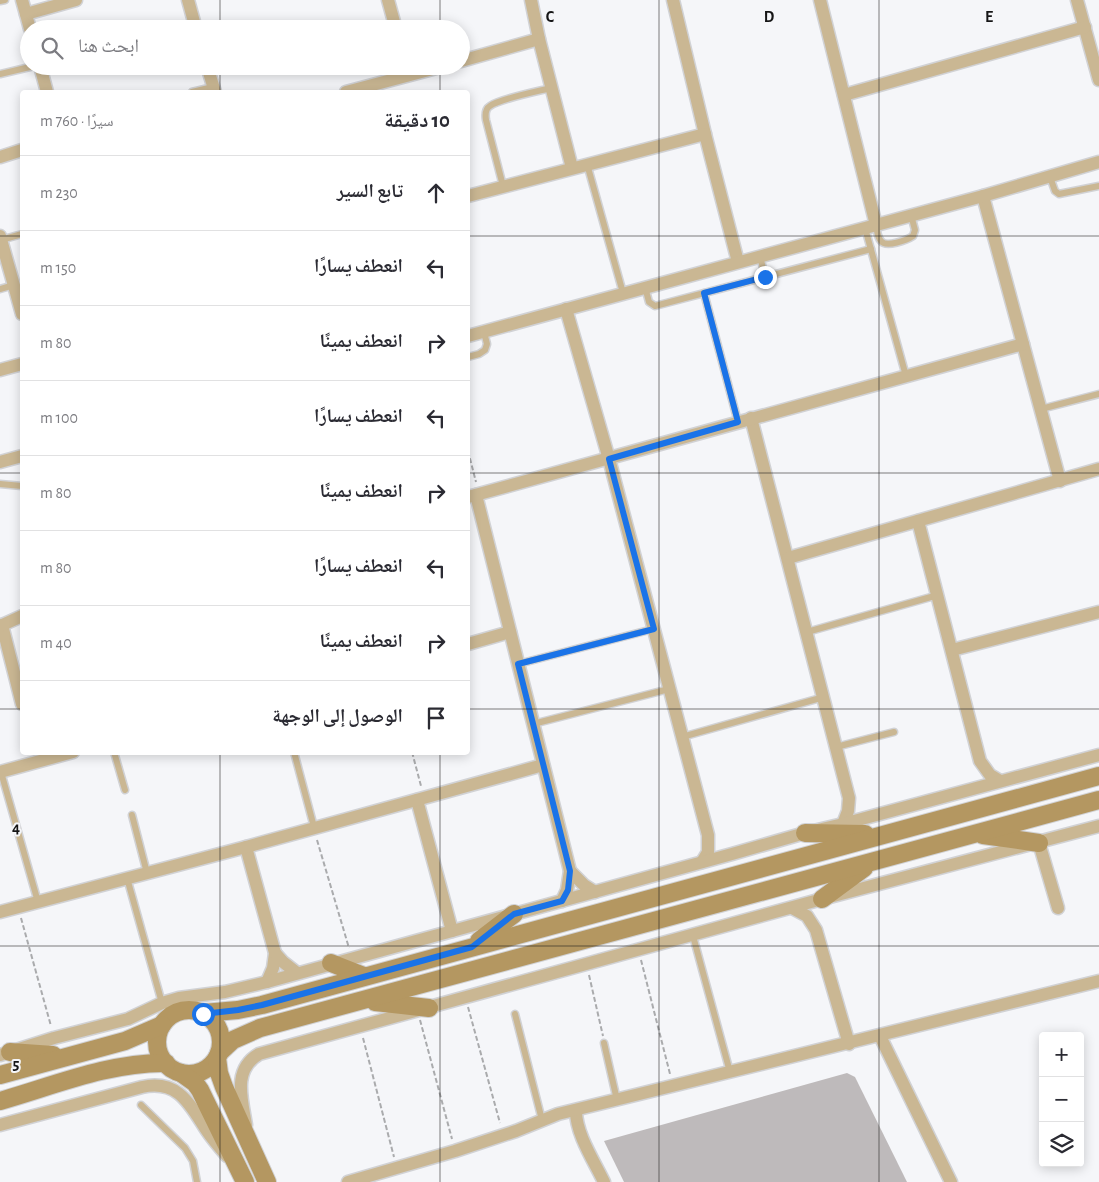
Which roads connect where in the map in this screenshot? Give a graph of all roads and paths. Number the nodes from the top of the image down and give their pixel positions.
1 (5, 0) edge
2 (22, 0) edge
3 (76, 0) edge
4 (188, 0) edge
5 (388, 0) edge
6 (531, 0) edge
7 (675, 0) edge
8 (820, 0) edge
9 (1077, 0) edge
10 (0, 1) edge
11 (26, 14) junction
12 (28, 20) edge
13 (194, 20) edge
14 (394, 20) edge
15 (1084, 27) junction
16 (539, 40) junction
17 (1095, 49) edge
18 (470, 59) edge
19 (20, 69) edge
20 (0, 74) edge
21 (42, 75) edge
22 (210, 75) edge
23 (396, 75) edge
24 (1099, 80) edge
25 (551, 88) junction
26 (46, 90) edge
27 (214, 90) edge
28 (352, 90) edge
29 (844, 95) junction
30 (705, 134) junction
31 (20, 151) edge
32 (0, 157) edge
33 (1099, 162) edge
34 (587, 164) junction
35 (572, 168) junction
36 (1050, 177) junction
37 (502, 186) junction
38 (1099, 186) edge
39 (470, 195) edge
40 (983, 196) junction
41 (911, 215) junction
42 (870, 226) junction
43 (20, 234) edge
44 (1, 238) edge
45 (871, 249) junction
46 (760, 256) junction
47 (738, 262) junction
48 (765, 277) junction
49 (14, 285) junction
50 (645, 287) junction
51 (0, 289) edge
52 (623, 293) junction
53 (704, 293) junction
54 (20, 307) edge
55 (566, 309) junction
56 (484, 332) junction
57 (470, 336) edge
58 (1023, 344) junction
59 (470, 356) edge
60 (20, 365) edge
61 (0, 370) edge
62 (906, 376) junction
63 (1099, 394) edge
64 (1040, 409) junction
65 (751, 418) junction
66 (738, 422) junction
67 (20, 457) edge
68 (609, 459) junction
69 (0, 462) edge
70 (470, 466) edge
71 (1099, 469) edge
72 (1060, 480) junction
73 (0, 484) edge
74 (20, 486) edge
75 (474, 496) edge
76 (918, 521) junction
77 (788, 558) junction
78 (938, 595) junction
79 (1099, 612) edge
80 (20, 617) edge
81 (1, 625) edge
82 (654, 629) junction
83 (510, 632) junction
84 (807, 632) junction
85 (470, 643) edge
86 (952, 650) junction
87 (518, 664) junction
88 (669, 689) junction
89 (20, 696) edge
90 (824, 697) junction
91 (533, 724) junction
92 (894, 732) dead end
93 (682, 737) junction
94 (836, 747) junction
95 (1099, 754) edge
96 (51, 755) edge
97 (115, 755) edge
98 (295, 755) edge
99 (413, 755) edge
100 (36, 757) edge
101 (980, 761) junction
102 (543, 765) junction
103 (0, 772) edge
104 (1099, 776) edge
105 (1000, 781) junction
106 (971, 789) junction
107 (125, 790) dead end
108 (421, 798) junction
109 (849, 798) junction
110 (1099, 800) edge
111 (132, 815) dead end
112 (865, 818) junction
113 (843, 824) junction
114 (1099, 826) edge
115 (314, 827) junction
116 (805, 833) junction
117 (885, 834) junction
118 (976, 834) junction
119 (708, 835) junction
120 (1039, 843) junction
121 (246, 847) junction
122 (732, 854) junction
123 (873, 861) junction
124 (702, 862) junction
125 (570, 871) junction
126 (147, 873) junction
127 (126, 878) junction
128 (595, 892) junction
129 (822, 899) junction
130 (562, 901) junction
131 (38, 902) junction
132 (18, 907) junction
133 (792, 908) junction
134 (1058, 908) dead end
135 (0, 912) edge
136 (514, 914) junction
137 (816, 930) junction
138 (452, 931) junction
139 (693, 936) junction
140 (472, 947) junction
141 (639, 950) junction
142 (275, 953) junction
143 (352, 957) junction
144 (331, 964) junction
145 (587, 965) junction
146 (297, 973) junction
147 (364, 976) junction
148 (1099, 981) edge
149 (267, 982) junction
150 (466, 998) junction
151 (364, 1001) junction
152 (162, 1004) junction
153 (424, 1009) junction
154 (203, 1014) junction
155 (516, 1014) dead end
156 (162, 1025) junction
157 (360, 1026) junction
158 (880, 1036) junction
159 (54, 1038) junction
160 (604, 1043) joint
161 (849, 1044) junction
162 (5, 1054) edge
163 (218, 1055) junction
164 (69, 1056) junction
165 (166, 1063) junction
166 (181, 1073) junction
167 (730, 1073) junction
168 (0, 1075) edge
169 (673, 1087) junction
170 (8, 1099) edge
171 (617, 1101) junction
172 (141, 1104) dead end
173 (576, 1111) junction
174 (0, 1112) edge
175 (542, 1120) junction
176 (0, 1125) edge
177 (504, 1135) junction
178 (248, 1140) junction
179 (455, 1151) junction
180 (396, 1168) junction
181 (243, 1176) edge
182 (197, 1182) edge
183 (267, 1182) edge
184 (348, 1182) edge
185 (604, 1182) edge
186 (951, 1182) edge

1 - 10 lane
2 - 11 street
3 - 11 street
4 - 13 street
5 - 14 street
6 - 16 street
7 - 30 street
8 - 29 street
9 - 15 street
11 - 12 street
15 - 17 street
15 - 29 street
16 - 18 street
16 - 25 street
17 - 24 street
19 - 20 lane
21 - 26 street
22 - 27 street
23 - 28 street
25 - 35 street
25 - 37 lane
29 - 42 street
30 - 34 street
30 - 47 street
31 - 32 street
33 - 36 street
34 - 35 street
34 - 52 lane
35 - 37 street
36 - 38 lane
36 - 40 street
37 - 39 street
40 - 41 street
40 - 58 street
41 - 42 street
41 - 42 lane
42 - 45 lane
42 - 46 street
43 - 44 lane
44 - 49 street
45 - 48 lane
45 - 62 lane
46 - 47 street
46 - 48 lane
47 - 50 street
48 - 53 lane
49 - 51 lane
49 - 54 street
50 - 52 street
50 - 53 lane
52 - 55 street
53 - 66 lane
55 - 56 street
55 - 68 street
56 - 57 street
56 - 59 lane
58 - 62 street
58 - 64 street
60 - 61 street
62 - 65 street
63 - 64 lane
64 - 72 street
65 - 66 street
65 - 77 street
66 - 68 street
67 - 69 street
68 - 75 street
68 - 82 street
70 - 75 path
71 - 72 street
72 - 76 street
73 - 74 lane
75 - 83 street
76 - 77 street
76 - 78 street
77 - 84 street
78 - 84 lane
78 - 86 street
79 - 86 street
80 - 81 street
81 - 89 street
82 - 87 lane
82 - 88 street
83 - 85 street
83 - 87 street
84 - 90 street
86 - 101 street
87 - 91 street
88 - 91 lane
88 - 93 street
90 - 93 lane
90 - 94 street
91 - 102 street
92 - 94 lane
93 - 119 street
94 - 109 street
95 - 105 street
96 - 100 street
97 - 107 lane
98 - 115 lane
99 - 108 path
100 - 103 street
101 - 105 street
101 - 106 street
102 - 108 street
102 - 125 street
103 - 131 lane
104 - 117 main road
105 - 106 street
106 - 112 street
108 - 115 street
108 - 138 street
109 - 112 street
109 - 113 street
110 - 118 main road
111 - 126 lane
112 - 113 street
113 - 116 street
114 - 120 street
115 - 121 street
115 - 143 path
116 - 117 main road
116 - 122 street
117 - 140 main road
118 - 120 main road
118 - 123 main road
119 - 122 street
119 - 124 street
120 - 129 street
120 - 134 street
121 - 126 street
121 - 142 street
122 - 124 street
123 - 129 main road
123 - 151 main road
124 - 128 street
125 - 128 street
125 - 130 street
126 - 127 street
127 - 131 street
127 - 152 lane
128 - 130 street
129 - 133 street
129 - 137 street
130 - 136 street
131 - 132 street
132 - 135 street
132 - 159 path
133 - 137 street
133 - 139 street
136 - 138 street
136 - 140 main road
137 - 161 street
138 - 143 street
139 - 141 street
139 - 167 lane
140 - 147 main road
141 - 145 street
141 - 169 path
142 - 146 street
142 - 149 street
143 - 144 street
144 - 146 street
144 - 147 main road
145 - 150 street
145 - 160 path
146 - 149 street
147 - 154 main road
148 - 158 street
149 - 152 street
150 - 153 street
150 - 177 path
151 - 153 main road
151 - 163 main road
152 - 159 street
153 - 157 street
153 - 179 path
154 - 156 main road
154 - 163 main road
155 - 175 lane
156 - 164 main road
156 - 165 main road
157 - 178 street
157 - 180 path
158 - 161 street
158 - 186 street
159 - 162 street
160 - 171 lane
161 - 167 street
162 - 164 main road
163 - 166 main road
163 - 178 main road
164 - 168 main road
165 - 166 main road
165 - 170 main road
166 - 181 main road
167 - 169 street
169 - 171 street
170 - 174 main road
171 - 173 street
172 - 182 lane
173 - 175 street
173 - 185 street
175 - 177 street
176 - 181 street
177 - 179 street
178 - 183 main road
179 - 180 street
180 - 184 street

